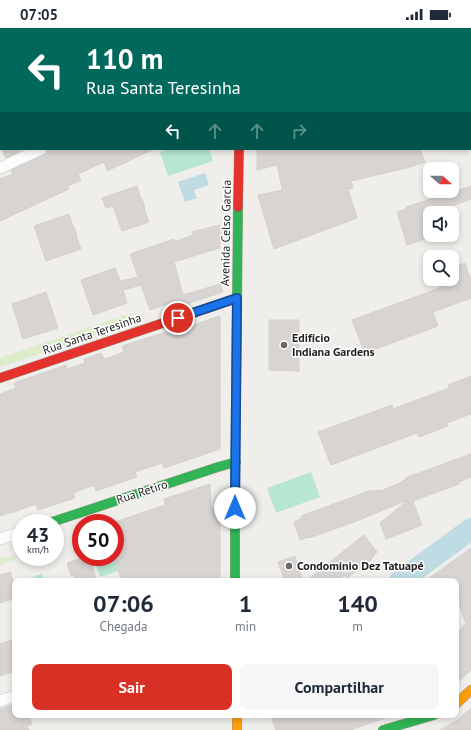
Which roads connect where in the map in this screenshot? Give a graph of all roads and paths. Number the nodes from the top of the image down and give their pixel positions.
1 (39, 150) edge
2 (239, 150) edge
3 (0, 168) edge
4 (237, 298) junction
5 (0, 378) edge
6 (236, 462) junction
7 (64, 518) edge
8 (12, 535) edge
9 (0, 539) edge
10 (235, 578) edge
11 (471, 690) edge
12 (12, 697) edge
13 (0, 701) edge
14 (459, 701) edge
15 (237, 718) edge
16 (424, 718) edge
17 (237, 730) edge
18 (383, 730) edge

1 - 3 street
2 - 4 street, Avenida Celso Garcia
4 - 5 street, Rua Santa Teresinha
4 - 6 street, Avenida Celso Garcia
6 - 7 street, Rua Retiro
6 - 10 street, Avenida Celso Garcia
8 - 9 street
11 - 14 street
12 - 13 street
15 - 17 street
16 - 18 street

